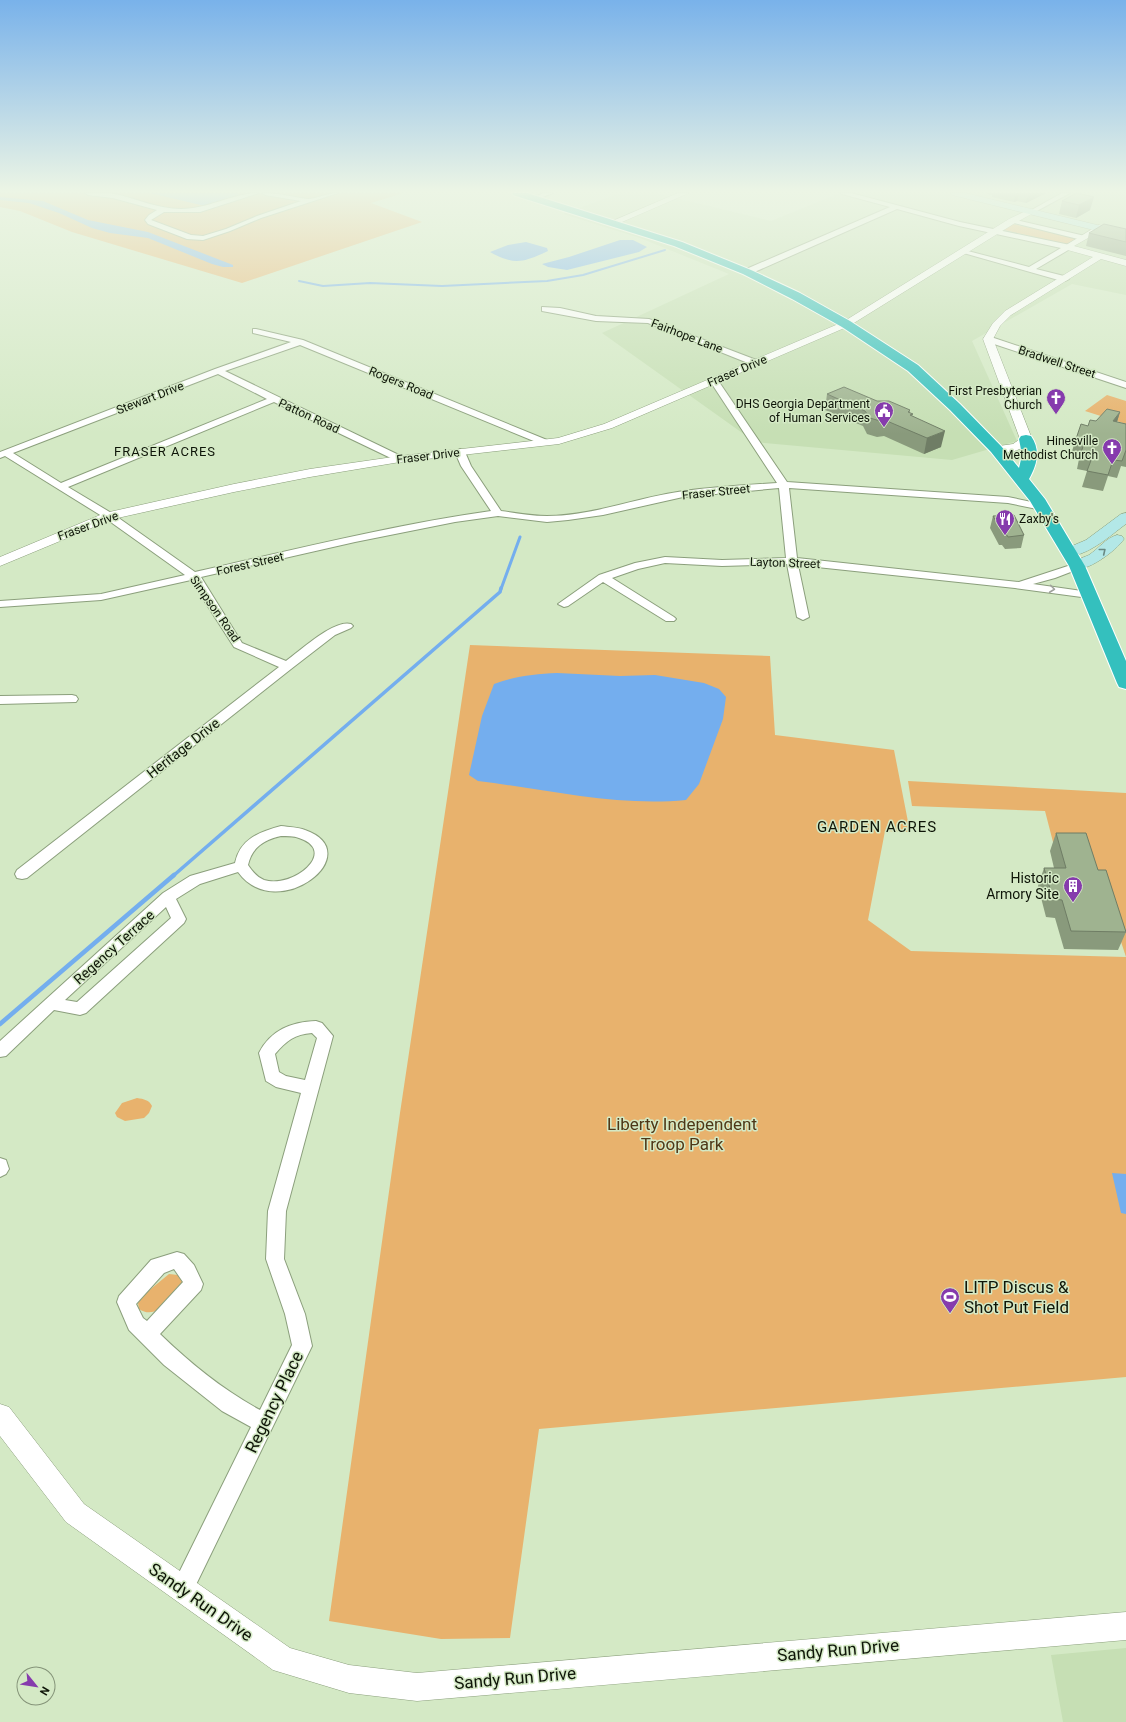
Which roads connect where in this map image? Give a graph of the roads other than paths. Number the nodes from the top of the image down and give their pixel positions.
1 (750, 273) edge
2 (929, 273) edge
3 (1047, 273) edge
4 (1072, 273) edge
5 (1065, 278) junction
6 (545, 309) dead end
7 (846, 324) junction
8 (256, 331) dead end
9 (988, 339) junction
10 (300, 342) junction
11 (756, 363) junction
12 (218, 371) junction
13 (714, 381) junction
14 (1126, 385) edge
15 (274, 400) junction
16 (1026, 439) junction
17 (544, 442) junction
18 (996, 449) junction
19 (460, 452) junction
20 (3, 454) edge
21 (400, 459) junction
22 (1025, 484) junction
23 (784, 485) junction
24 (62, 486) junction
25 (1008, 500) junction
26 (1042, 507) junction
27 (498, 513) junction
28 (109, 516) junction
29 (1126, 517) edge
30 (1126, 532) edge
31 (1073, 559) junction
32 (792, 561) junction
33 (0, 562) edge
34 (195, 577) junction
35 (603, 577) junction
36 (1016, 585) junction
37 (1089, 595) junction
38 (0, 604) edge
39 (564, 604) dead end
40 (803, 617) dead end
41 (670, 619) dead end
42 (347, 626) dead end
43 (287, 666) junction
44 (1126, 682) edge
45 (72, 699) dead end
46 (0, 700) edge
47 (241, 866) junction
48 (22, 874) dead end
49 (168, 897) junction
50 (52, 1004) junction
51 (0, 1051) edge
52 (310, 1088) dead end
53 (0, 1165) edge
54 (0, 1169) edge
55 (147, 1335) dead end
56 (0, 1416) edge
57 (264, 1423) junction
58 (182, 1589) junction
59 (1126, 1626) edge

1 - 7 highway
2 - 7 street, Fraser Drive
3 - 5 street
4 - 5 street
5 - 9 street
6 - 11 street, Fairhope Lane
7 - 11 street, Fraser Drive
7 - 18 highway
8 - 10 street, Rogers Road
9 - 14 street, Bradwell Street
9 - 16 street
10 - 12 street, Stewart Drive
10 - 17 street, Rogers Road
11 - 13 street, Fraser Drive
12 - 15 street, Patton Road
12 - 20 street, Stewart Drive
13 - 17 street, Fraser Drive
13 - 23 street
15 - 21 street, Patton Road
15 - 24 street
16 - 18 street
16 - 22 highway
17 - 19 street, Fraser Drive
18 - 22 highway
19 - 21 street, Fraser Drive
19 - 27 street
20 - 24 street, Simpson Road
21 - 28 street, Fraser Drive
22 - 25 street
22 - 26 highway
23 - 25 street, Fraser Street
23 - 27 street, Fraser Street
23 - 32 street
24 - 28 street, Simpson Road
25 - 26 street, Fraser Street
26 - 31 highway
27 - 34 street, Forest Street
28 - 33 street, Fraser Drive
28 - 34 street, Simpson Road
29 - 31 main road
31 -> 30 main road
31 - 36 street, Layton Street
31 - 37 highway
32 - 35 street, Layton Street
32 - 36 street, Layton Street
32 - 40 street
34 - 38 street, Forest Street
34 - 43 street, Simpson Road
35 - 39 street, Layton Street
35 - 41 street
36 -> 37 street, Layton Street
37 - 44 highway
42 - 43 street, Heritage Drive
43 - 48 street, Heritage Drive
45 - 46 street
47 - 47 street
47 - 49 street, Regency Terrace
49 - 50 street, Regency Terrace
49 - 50 street
50 - 51 street, Regency Terrace
52 - 57 street, Regency Place
53 - 54 street
55 - 57 street
56 - 58 street, Sandy Run Drive
57 - 58 street, Regency Place
58 - 59 street, Sandy Run Drive

